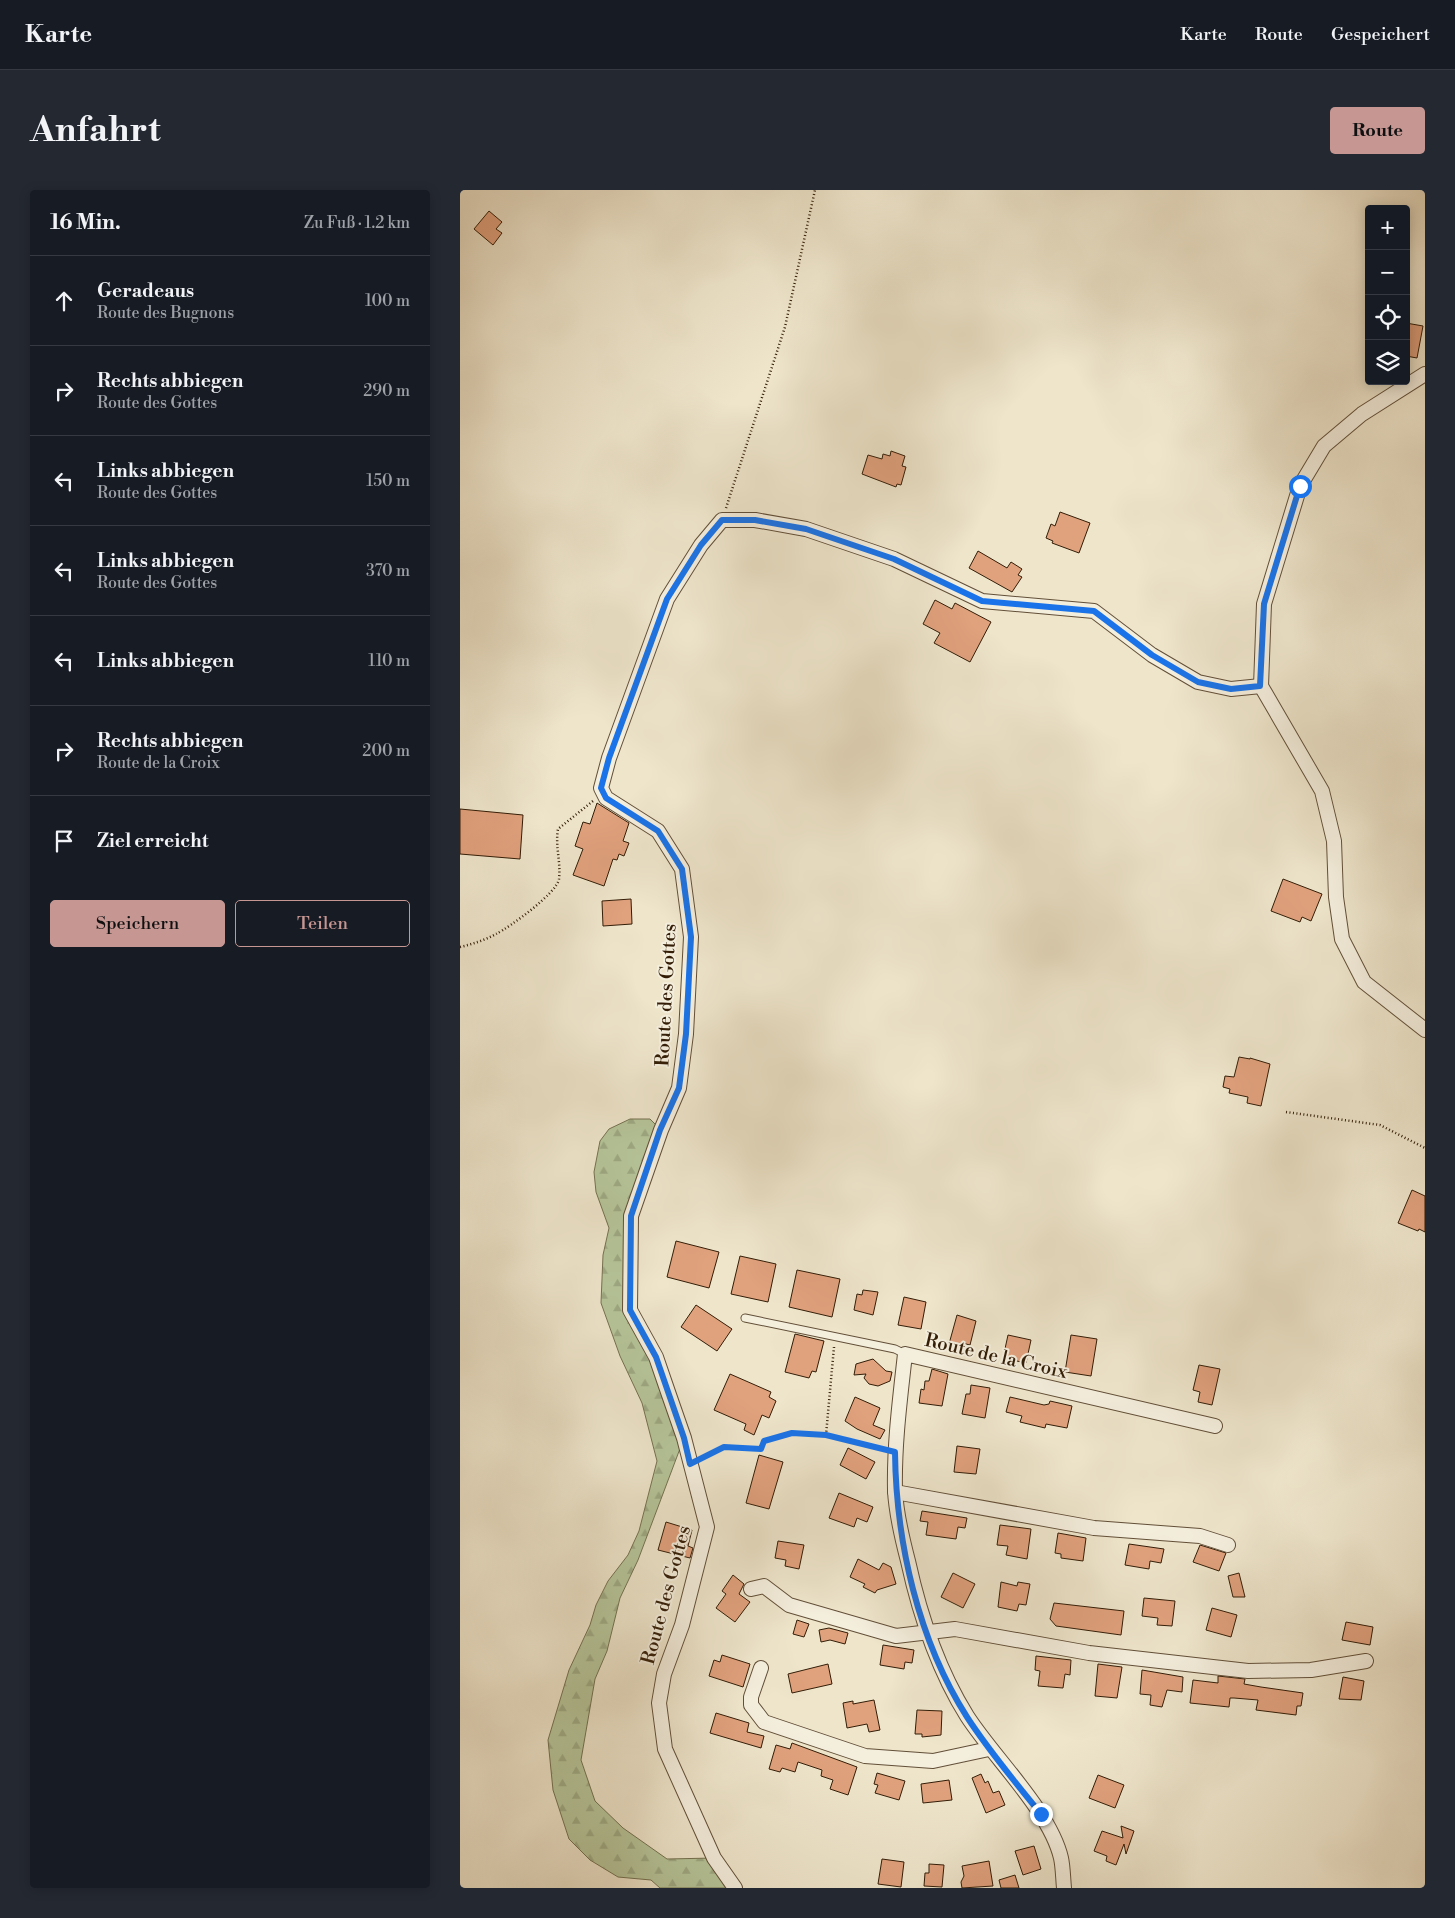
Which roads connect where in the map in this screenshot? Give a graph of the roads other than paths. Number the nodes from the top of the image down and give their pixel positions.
1 (1425, 374) edge
2 (1260, 686) junction
3 (1425, 1030) edge
4 (745, 1318) dead end
5 (905, 1354) junction
6 (1215, 1426) dead end
7 (896, 1492) junction
8 (1228, 1545) dead end
9 (751, 1589) dead end
10 (926, 1632) junction
11 (1366, 1661) dead end
12 (761, 1668) dead end
13 (989, 1749) junction
14 (735, 1888) edge
15 (1064, 1888) edge

1 - 2 street
2 - 3 street
2 - 14 street, Route des Gottes
4 - 5 lane
5 - 6 street, Route de la Croix
5 - 7 street, Route de la Croix
7 - 8 street
7 - 10 street, Route de la Croix
9 - 10 street
10 - 11 street
10 - 13 street, Route de la Croix
12 - 13 street
13 - 15 street, Route de la Croix

